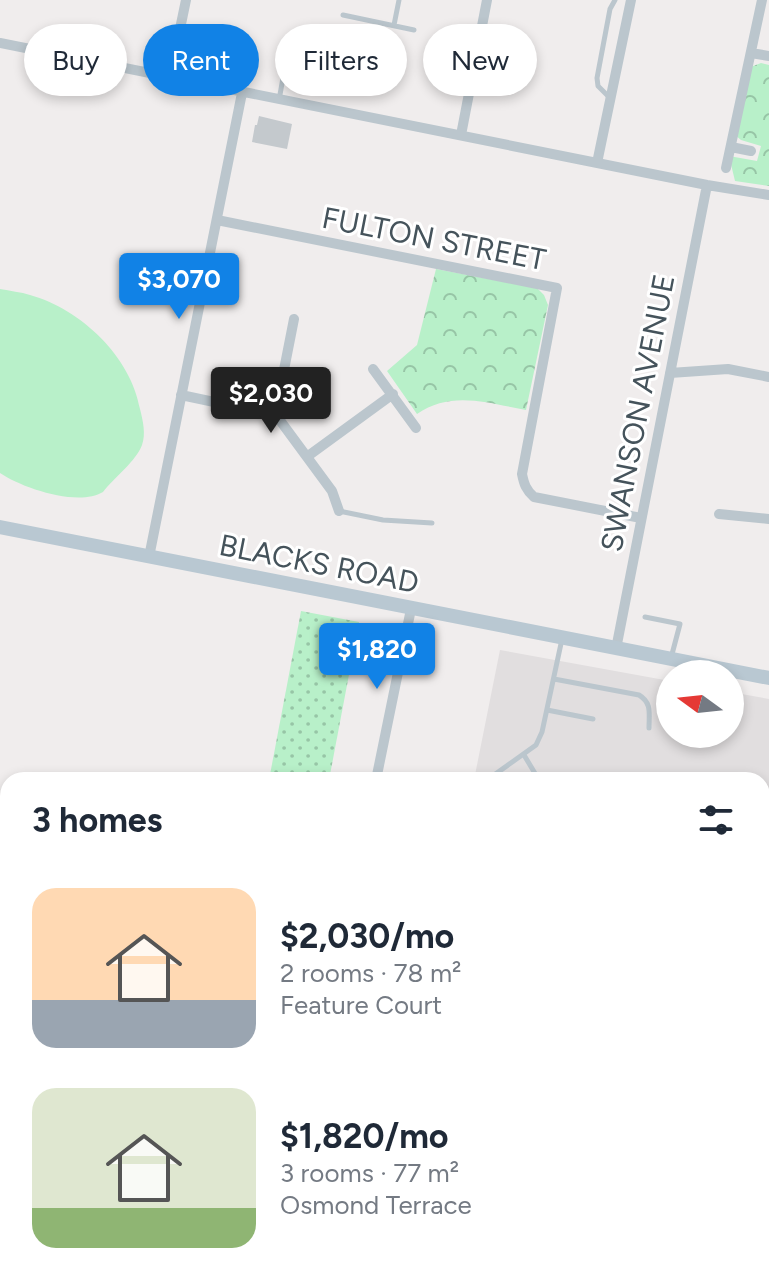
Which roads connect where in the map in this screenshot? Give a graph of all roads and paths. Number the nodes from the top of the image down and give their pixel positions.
1 (186, 0) edge
2 (399, 0) edge
3 (487, 0) edge
4 (615, 0) edge
5 (631, 0) edge
6 (762, 0) edge
7 (343, 15) dead end
8 (181, 24) edge
9 (389, 24) edge
10 (394, 24) edge
11 (407, 28) edge
12 (414, 30) dead end
13 (0, 43) edge
14 (751, 53) junction
15 (769, 56) edge
16 (143, 72) edge
17 (241, 96) edge
18 (258, 96) edge
19 (280, 96) edge
20 (610, 98) junction
21 (279, 100) junction
22 (461, 135) junction
23 (731, 147) junction
24 (751, 151) dead end
25 (597, 163) junction
26 (726, 168) dead end
27 (707, 185) junction
28 (769, 195) edge
29 (217, 220) junction
30 (294, 319) dead end
31 (373, 369) dead end
32 (670, 373) junction
33 (769, 377) edge
34 (393, 394) junction
35 (181, 395) junction
36 (270, 412) junction
37 (416, 428) dead end
38 (308, 456) junction
39 (339, 511) joint
40 (719, 514) dead end
41 (641, 518) junction
42 (769, 519) edge
43 (432, 523) dead end
44 (0, 527) edge
45 (149, 557) junction
46 (411, 609) junction
47 (645, 617) dead end
48 (563, 638) junction
49 (616, 649) junction
50 (671, 659) junction
51 (769, 678) edge
52 (554, 679) junction
53 (547, 710) junction
54 (593, 719) dead end
55 (649, 728) dead end
56 (524, 755) junction
57 (378, 772) edge
58 (499, 772) edge
59 (534, 772) edge

1 - 8 street
2 - 10 lane
3 - 22 street
4 - 20 lane
5 - 20 street
6 - 14 street
7 - 9 lane
11 - 12 lane
13 - 16 street
14 - 15 street
14 - 23 street
17 - 29 street
18 - 21 street
19 - 21 lane
20 - 25 street
21 - 22 street
22 - 25 street
23 - 24 street
23 - 26 street
25 - 27 street
27 - 28 street
27 - 32 street, SWANSON AVENUE
29 - 35 street
29 - 41 street, FULTON STREET
30 - 36 street
31 - 34 street
32 - 33 street
32 - 41 street, SWANSON AVENUE
34 - 37 street
34 - 38 street
35 - 36 street
35 - 45 street
36 - 38 street
38 - 39 street
39 - 43 lane
40 - 42 street
41 - 49 street, SWANSON AVENUE
44 - 45 street, BLACKS ROAD
45 - 46 street, BLACKS ROAD
46 - 48 street, BLACKS ROAD
46 - 57 street
47 - 50 lane
48 - 49 street, BLACKS ROAD
48 - 52 lane
49 - 50 street, BLACKS ROAD
50 - 51 street, BLACKS ROAD
52 - 53 lane
52 - 55 lane
53 - 54 lane
53 - 56 lane
56 - 58 lane
56 - 59 lane

